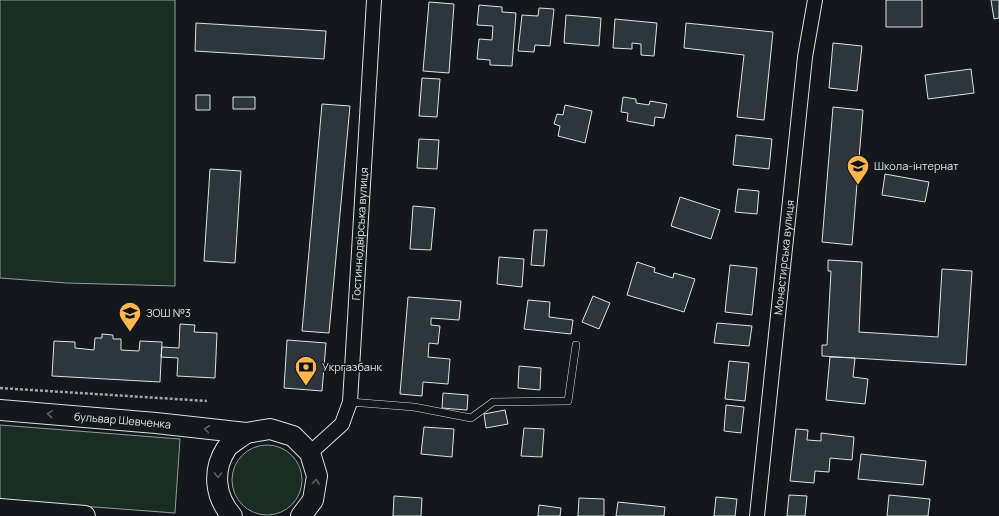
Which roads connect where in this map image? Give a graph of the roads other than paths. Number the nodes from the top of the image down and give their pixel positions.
1 (374, 0) edge
2 (815, 0) edge
3 (576, 345) dead end
4 (350, 402) junction
5 (0, 410) edge
6 (246, 433) junction
7 (310, 453) junction
8 (0, 509) edge
9 (85, 516) edge
10 (231, 516) edge
11 (301, 516) edge
12 (757, 516) edge

1 - 4 street, Гостиннодвірська вулиця
2 - 12 street, Монастирська вулиця
3 - 4 lane
4 - 7 street, Гостиннодвірська вулиця
6 -> 5 main road, бульвар Шевченка
6 - 7 main road, бульвар Шевченка
6 -> 10 main road, бульвар Шевченка
11 -> 7 main road, бульвар Шевченка
8 - 9 main road

